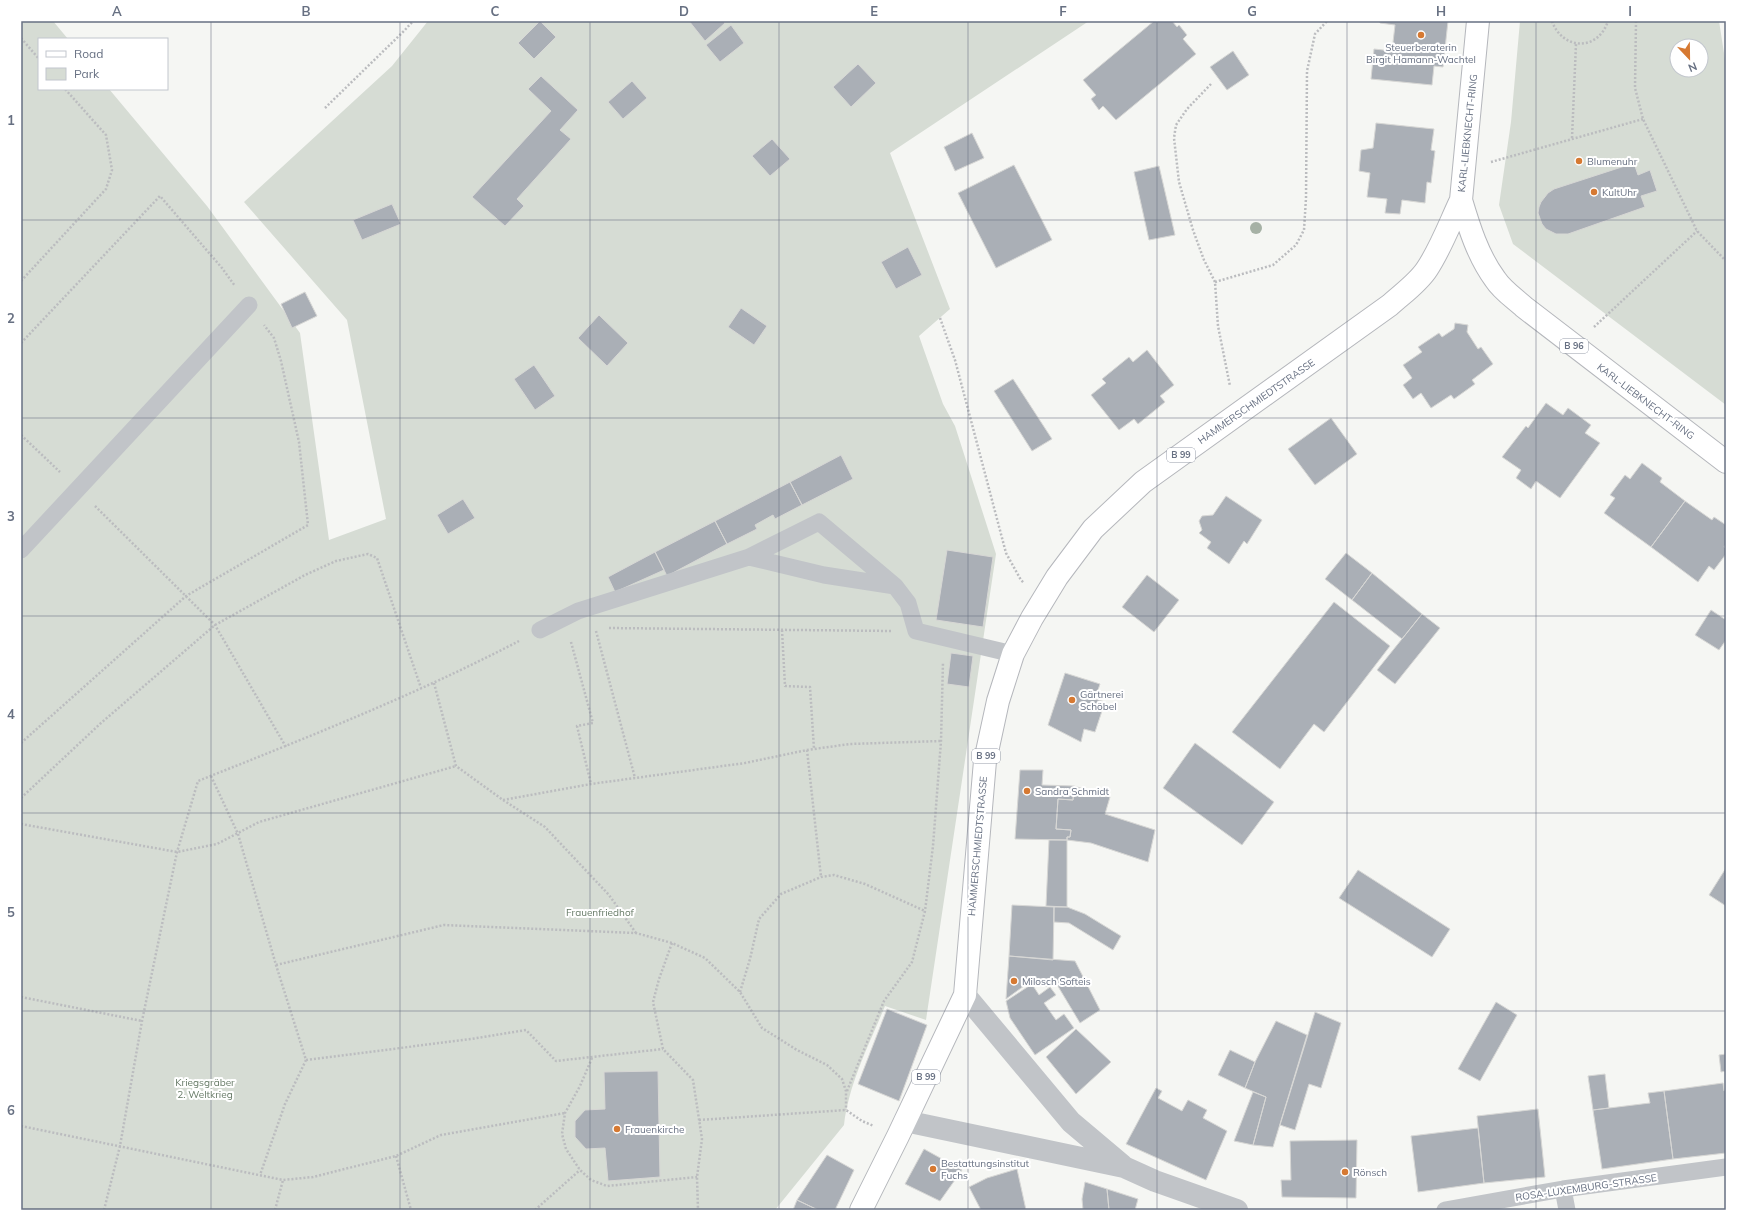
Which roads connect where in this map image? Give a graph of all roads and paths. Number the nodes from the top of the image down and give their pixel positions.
1 (413, 21) edge
2 (1327, 21) edge
3 (1478, 21) edge
4 (1552, 21) edge
5 (1608, 21) edge
6 (1636, 21) edge
7 (21, 38) edge
8 (1576, 44) junction
9 (38, 58) edge
10 (1211, 84) dead end
11 (66, 90) edge
12 (325, 108) dead end
13 (1643, 119) junction
14 (1572, 138) junction
15 (1464, 169) junction
16 (1461, 200) junction
17 (1696, 232) junction
18 (1726, 261) edge
19 (21, 281) edge
20 (1215, 282) junction
21 (249, 305) dead end
22 (940, 318) dead end
23 (1574, 346) junction
24 (1236, 415) junction
25 (21, 435) edge
26 (1726, 462) edge
27 (78, 489) junction
28 (21, 550) edge
29 (749, 557) junction
30 (895, 586) junction
31 (186, 596) junction
32 (1043, 600) junction
33 (215, 625) junction
34 (596, 628) dead end
35 (604, 628) dead end
36 (540, 630) junction
37 (782, 630) junction
38 (916, 631) junction
39 (944, 638) junction
40 (1013, 654) junction
41 (434, 682) junction
42 (421, 688) junction
43 (941, 741) junction
44 (21, 742) edge
45 (286, 747) junction
46 (814, 749) junction
47 (807, 750) junction
48 (456, 766) junction
49 (211, 776) junction
50 (635, 778) junction
51 (591, 784) junction
52 (21, 798) edge
53 (503, 800) junction
54 (21, 824) edge
55 (238, 834) junction
56 (177, 852) junction
57 (821, 877) junction
58 (925, 911) junction
59 (636, 933) junction
60 (672, 943) junction
61 (276, 966) junction
62 (740, 992) junction
63 (965, 995) junction
64 (21, 997) edge
65 (142, 1021) junction
66 (663, 1049) junction
67 (592, 1057) junction
68 (306, 1060) junction
69 (846, 1091) junction
70 (846, 1110) junction
71 (565, 1113) junction
72 (699, 1120) junction
73 (862, 1121) dead end
74 (905, 1121) junction
75 (21, 1126) edge
76 (120, 1146) junction
77 (396, 1156) junction
78 (1124, 1167) junction
79 (1726, 1167) edge
80 (580, 1170) junction
81 (260, 1175) junction
82 (697, 1177) junction
83 (283, 1180) junction
84 (1563, 1189) junction
85 (104, 1210) edge
86 (275, 1210) edge
87 (411, 1210) edge
88 (535, 1210) edge
89 (698, 1210) edge
90 (861, 1210) edge
91 (1237, 1210) edge
92 (1446, 1210) edge
93 (1568, 1210) edge

1 - 12 path
2 - 20 path
3 - 15 main road, KARL-LIEBKNECHT-RING / B 96
4 - 8 path
5 - 8 path
6 - 13 path
7 - 9 path
8 - 14 path
10 - 20 path
11 - 19 path
13 - 14 path
13 - 17 path
14 - 15 path
15 - 16 main road, KARL-LIEBKNECHT-RING / B 96
16 - 23 main road, KARL-LIEBKNECHT-RING / B 96
16 - 24 main road, HAMMERSCHMIEDTSTRASSE / B 99
17 - 18 path
17 - 23 path
20 - 24 path
21 - 27 lane
22 - 32 path
23 - 26 main road, KARL-LIEBKNECHT-RING / B 96
24 - 32 main road, HAMMERSCHMIEDTSTRASSE / B 99
25 - 27 path
27 - 28 lane
27 - 31 path
29 - 30 lane
29 - 30 lane
29 - 36 lane
30 - 38 lane
31 - 33 path
31 - 44 path
32 - 40 main road, HAMMERSCHMIEDTSTRASSE / B 99
33 - 42 path
33 - 45 path
33 - 52 path
34 - 50 path
35 - 37 path
36 - 41 path
36 - 51 path
37 - 38 path
37 - 46 path
38 - 39 lane
39 - 40 lane
39 - 43 path
40 - 63 main road, HAMMERSCHMIEDTSTRASSE / B 99
41 - 42 path
41 - 48 path
42 - 45 path
43 - 46 path
43 - 58 path
45 - 49 path
46 - 47 path
47 - 50 path
47 - 57 path
48 - 53 path
48 - 55 path
49 - 55 path
49 - 56 path
50 - 51 path
51 - 53 path
53 - 59 path
54 - 56 path
55 - 56 path
55 - 61 path
56 - 65 path
57 - 58 path
57 - 62 path
58 - 69 path
59 - 60 path
59 - 61 path
60 - 62 path
60 - 66 path
61 - 68 path
62 - 69 path
63 - 74 main road, HAMMERSCHMIEDTSTRASSE / B 99
63 - 78 street
64 - 65 path
65 - 76 path
66 - 67 path
66 - 72 path
67 - 68 path
67 - 71 path
68 - 81 path
69 - 70 path
70 - 72 path
70 - 73 path
71 - 77 path
71 - 80 path
72 - 82 path
74 - 78 street
74 - 90 main road, HAMMERSCHMIEDTSTRASSE / B 99
75 - 76 path
76 - 81 path
76 - 85 path
77 - 83 path
77 - 87 path
78 - 91 street
79 - 84 lane, ROSA-LUXEMBURG-STRASSE
80 - 82 path
80 - 88 path
81 - 83 path
82 - 89 path
83 - 86 path
84 - 92 lane, ROSA-LUXEMBURG-STRASSE
84 - 93 lane

